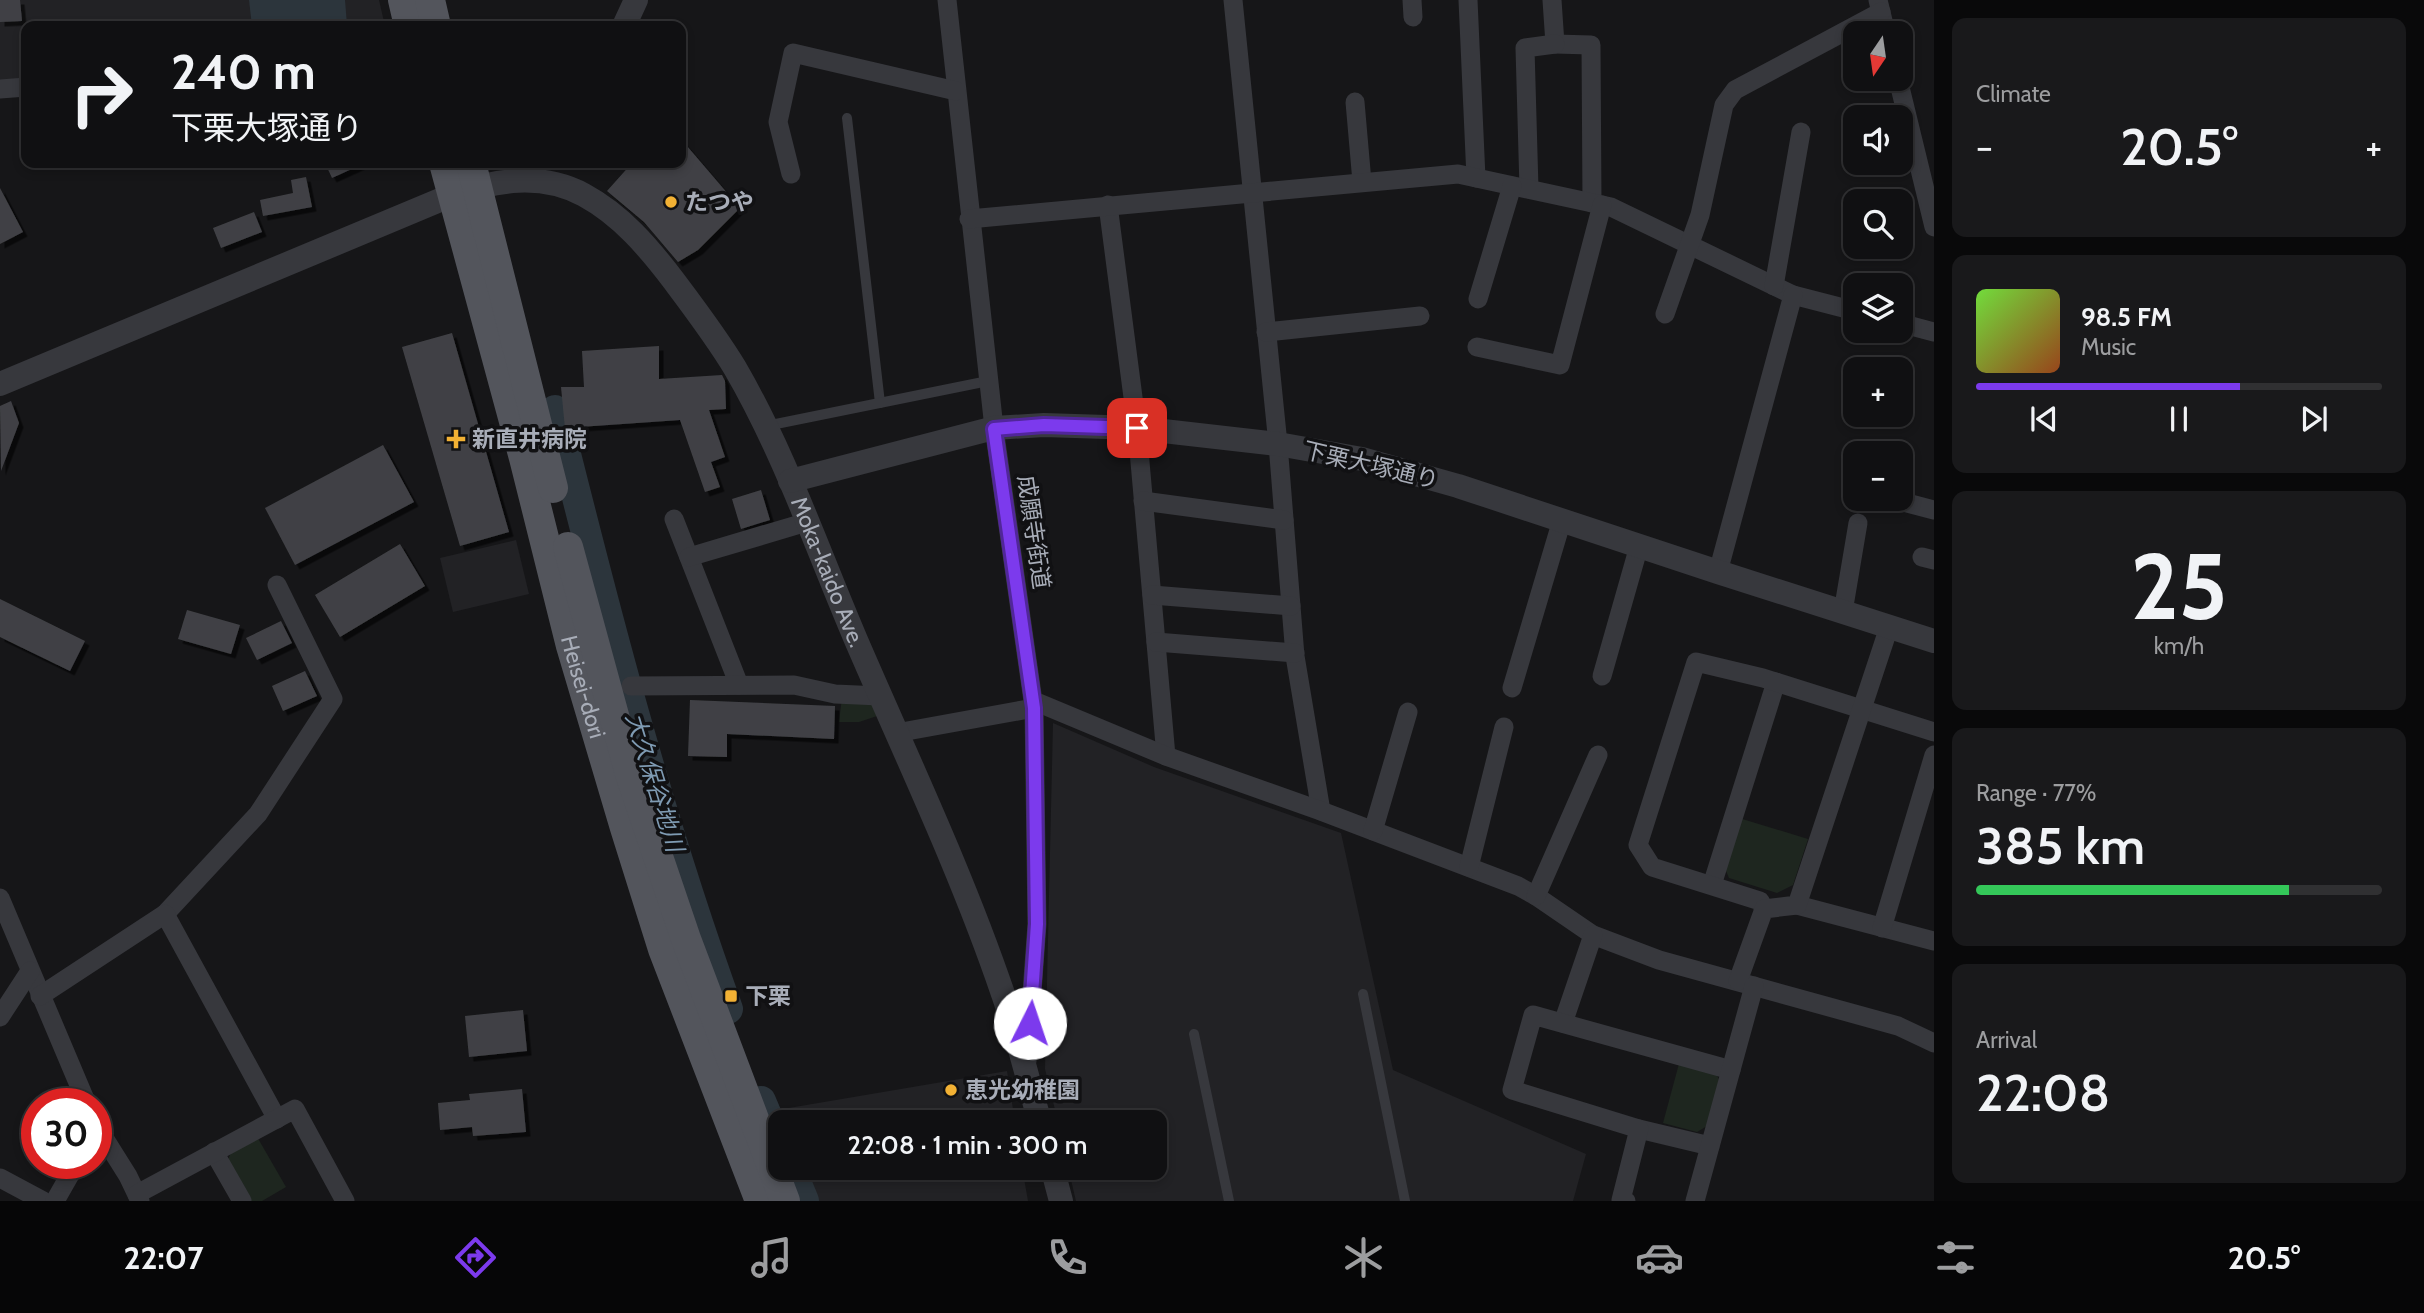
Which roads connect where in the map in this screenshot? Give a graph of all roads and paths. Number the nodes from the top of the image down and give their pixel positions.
1 (403, 0) edge
2 (430, 0) edge
3 (636, 0) edge
4 (947, 0) edge
5 (1233, 0) edge
6 (1468, 0) edge
7 (1552, 0) edge
8 (1880, 6) edge
9 (409, 21) edge
10 (435, 21) edge
11 (626, 21) edge
12 (1555, 44) junction
13 (21, 87) edge
14 (0, 89) edge
15 (956, 91) junction
16 (1901, 91) edge
17 (1355, 102) dead end
18 (847, 118) dead end
19 (1801, 132) dead end
20 (450, 168) edge
21 (562, 173) edge
22 (791, 174) dead end
23 (1476, 178) junction
24 (467, 181) edge
25 (1362, 182) junction
26 (1520, 187) junction
27 (1252, 191) junction
28 (1597, 204) junction
29 (1108, 205) junction
30 (969, 219) junction
31 (1934, 227) edge
32 (1689, 245) junction
33 (1774, 286) junction
34 (1793, 295) junction
35 (1478, 299) dead end
36 (1843, 308) edge
37 (1665, 314) dead end
38 (1420, 316) dead end
39 (1913, 326) edge
40 (1266, 332) junction
41 (1934, 332) edge
42 (1476, 346) dead end
43 (988, 381) junction
44 (0, 384) edge
45 (880, 403) junction
46 (764, 426) junction
47 (1137, 428) junction
48 (994, 429) junction
49 (1278, 444) junction
50 (790, 481) junction
51 (1143, 501) junction
52 (1913, 504) edge
53 (1934, 510) edge
54 (674, 519) dead end
55 (1284, 520) junction
56 (1562, 520) junction
57 (807, 522) junction
58 (1858, 523) dead end
59 (1639, 546) junction
60 (689, 557) junction
61 (1718, 572) junction
62 (278, 585) dead end
63 (1152, 595) junction
64 (1291, 606) junction
65 (1843, 612) junction
66 (1889, 626) junction
67 (1934, 641) edge
68 (1156, 642) junction
69 (1294, 653) junction
70 (1602, 676) dead end
71 (1776, 682) junction
72 (738, 685) junction
73 (631, 687) dead end
74 (1512, 688) dead end
75 (880, 696) junction
76 (1034, 705) junction
77 (1862, 709) junction
78 (1408, 712) dead end
79 (1504, 727) dead end
80 (1934, 732) edge
81 (896, 733) junction
82 (1598, 755) dead end
83 (1934, 755) edge
84 (1166, 756) junction
85 (1321, 811) junction
86 (1373, 831) junction
87 (1469, 867) junction
88 (1712, 886) junction
89 (1536, 896) junction
90 (0, 898) edge
91 (1797, 905) junction
92 (1764, 909) junction
93 (165, 914) junction
94 (1882, 928) junction
95 (1593, 935) junction
96 (1934, 941) edge
97 (30, 971) junction
98 (1746, 984) junction
99 (1363, 994) dead end
100 (40, 996) junction
101 (0, 1017) edge
102 (1563, 1023) junction
103 (1194, 1034) dead end
104 (1934, 1043) edge
105 (1731, 1070) junction
106 (1026, 1073) junction
107 (80, 1088) edge
108 (1037, 1110) edge
109 (277, 1119) junction
110 (1639, 1129) junction
111 (1710, 1146) junction
112 (112, 1149) edge
113 (214, 1152) junction
114 (0, 1178) edge
115 (67, 1179) edge
116 (1055, 1180) edge
117 (138, 1197) edge
118 (43, 1201) edge
119 (55, 1201) edge
120 (242, 1201) edge
121 (345, 1201) edge
122 (760, 1201) edge
123 (785, 1201) edge
124 (1061, 1201) edge
125 (1229, 1201) edge
126 (1405, 1201) edge
127 (1626, 1201) edge
128 (1695, 1201) edge

1 - 9 main road
2 - 10 main road
3 - 11 street
4 - 15 street, 成願寺街道
5 - 27 street
6 - 23 street
7 - 12 street
8 - 32 street
12 - 26 street
12 - 28 street
13 - 14 street
15 - 22 street
15 - 30 street, 成願寺街道
16 - 31 street
17 - 25 street
18 - 45 lane
19 - 33 street
20 - 24 main road, Heisei-dori
21 - 24 street, Moka-kaido Ave.
21 - 46 street, Moka-kaido Ave.
23 - 25 street
23 - 26 street
24 - 44 street, Moka-kaido Ave.
24 - 122 main road, Heisei-dori
24 - 123 main road, Heisei-dori
25 - 27 street
26 - 28 street
26 - 35 street
27 - 29 street
27 - 40 street
28 - 32 street
28 - 42 street
29 - 30 street
29 - 47 street
30 - 43 street, 成願寺街道
32 - 33 street
32 - 37 street
33 - 34 street
34 - 36 street
34 - 61 street
38 - 40 street
39 - 41 street
40 - 49 street
43 - 45 lane
43 - 48 street, 成願寺街道
45 - 46 lane
46 - 50 street, Moka-kaido Ave.
47 - 48 street, 下栗大塚通り
47 - 49 street, 下栗大塚通り
47 - 51 street
48 - 50 street, 下栗大塚通り
48 - 76 street, 成願寺街道
49 - 55 street
49 - 56 street, 下栗大塚通り
50 - 57 street, Moka-kaido Ave.
51 - 55 street
51 - 63 street
52 - 53 street
54 - 60 street
55 - 64 street
56 - 59 street, 下栗大塚通り
56 - 74 street
57 - 60 street
57 - 75 street, Moka-kaido Ave.
58 - 65 street
59 - 61 street, 下栗大塚通り
59 - 70 street
60 - 72 street
61 - 65 street, 下栗大塚通り
62 - 93 street
63 - 64 street
63 - 68 street
64 - 69 street
65 - 66 street, 下栗大塚通り
66 - 67 street, 下栗大塚通り
66 - 77 street
68 - 69 street
68 - 84 street
69 - 85 street
71 - 77 street
71 - 88 street
71 - 88 street
72 - 73 street
72 - 75 street
75 - 81 street, Moka-kaido Ave.
76 - 81 street
76 - 84 street
76 - 106 street, 成願寺街道
77 - 80 street
77 - 91 street
78 - 86 street
79 - 87 street
81 - 106 street, Moka-kaido Ave.
82 - 89 street
83 - 94 street
84 - 85 street
85 - 86 street
86 - 87 street
87 - 89 street
88 - 92 street
89 - 95 street
90 - 97 street
91 - 92 street
91 - 94 street
92 - 98 street
93 - 100 street
93 - 109 street
94 - 96 street
95 - 98 street
95 - 102 street
97 - 100 street
97 - 101 street
98 - 104 street
98 - 105 street
99 - 126 lane
100 - 107 street
102 - 105 street
102 - 110 street
103 - 125 lane
105 - 111 street
106 - 108 street, Moka-kaido Ave.
109 - 113 street
109 - 121 street
110 - 111 street
110 - 127 street
111 - 128 street
112 - 117 street
113 - 117 street
113 - 120 street
114 - 118 street
115 - 119 street
116 - 124 street

